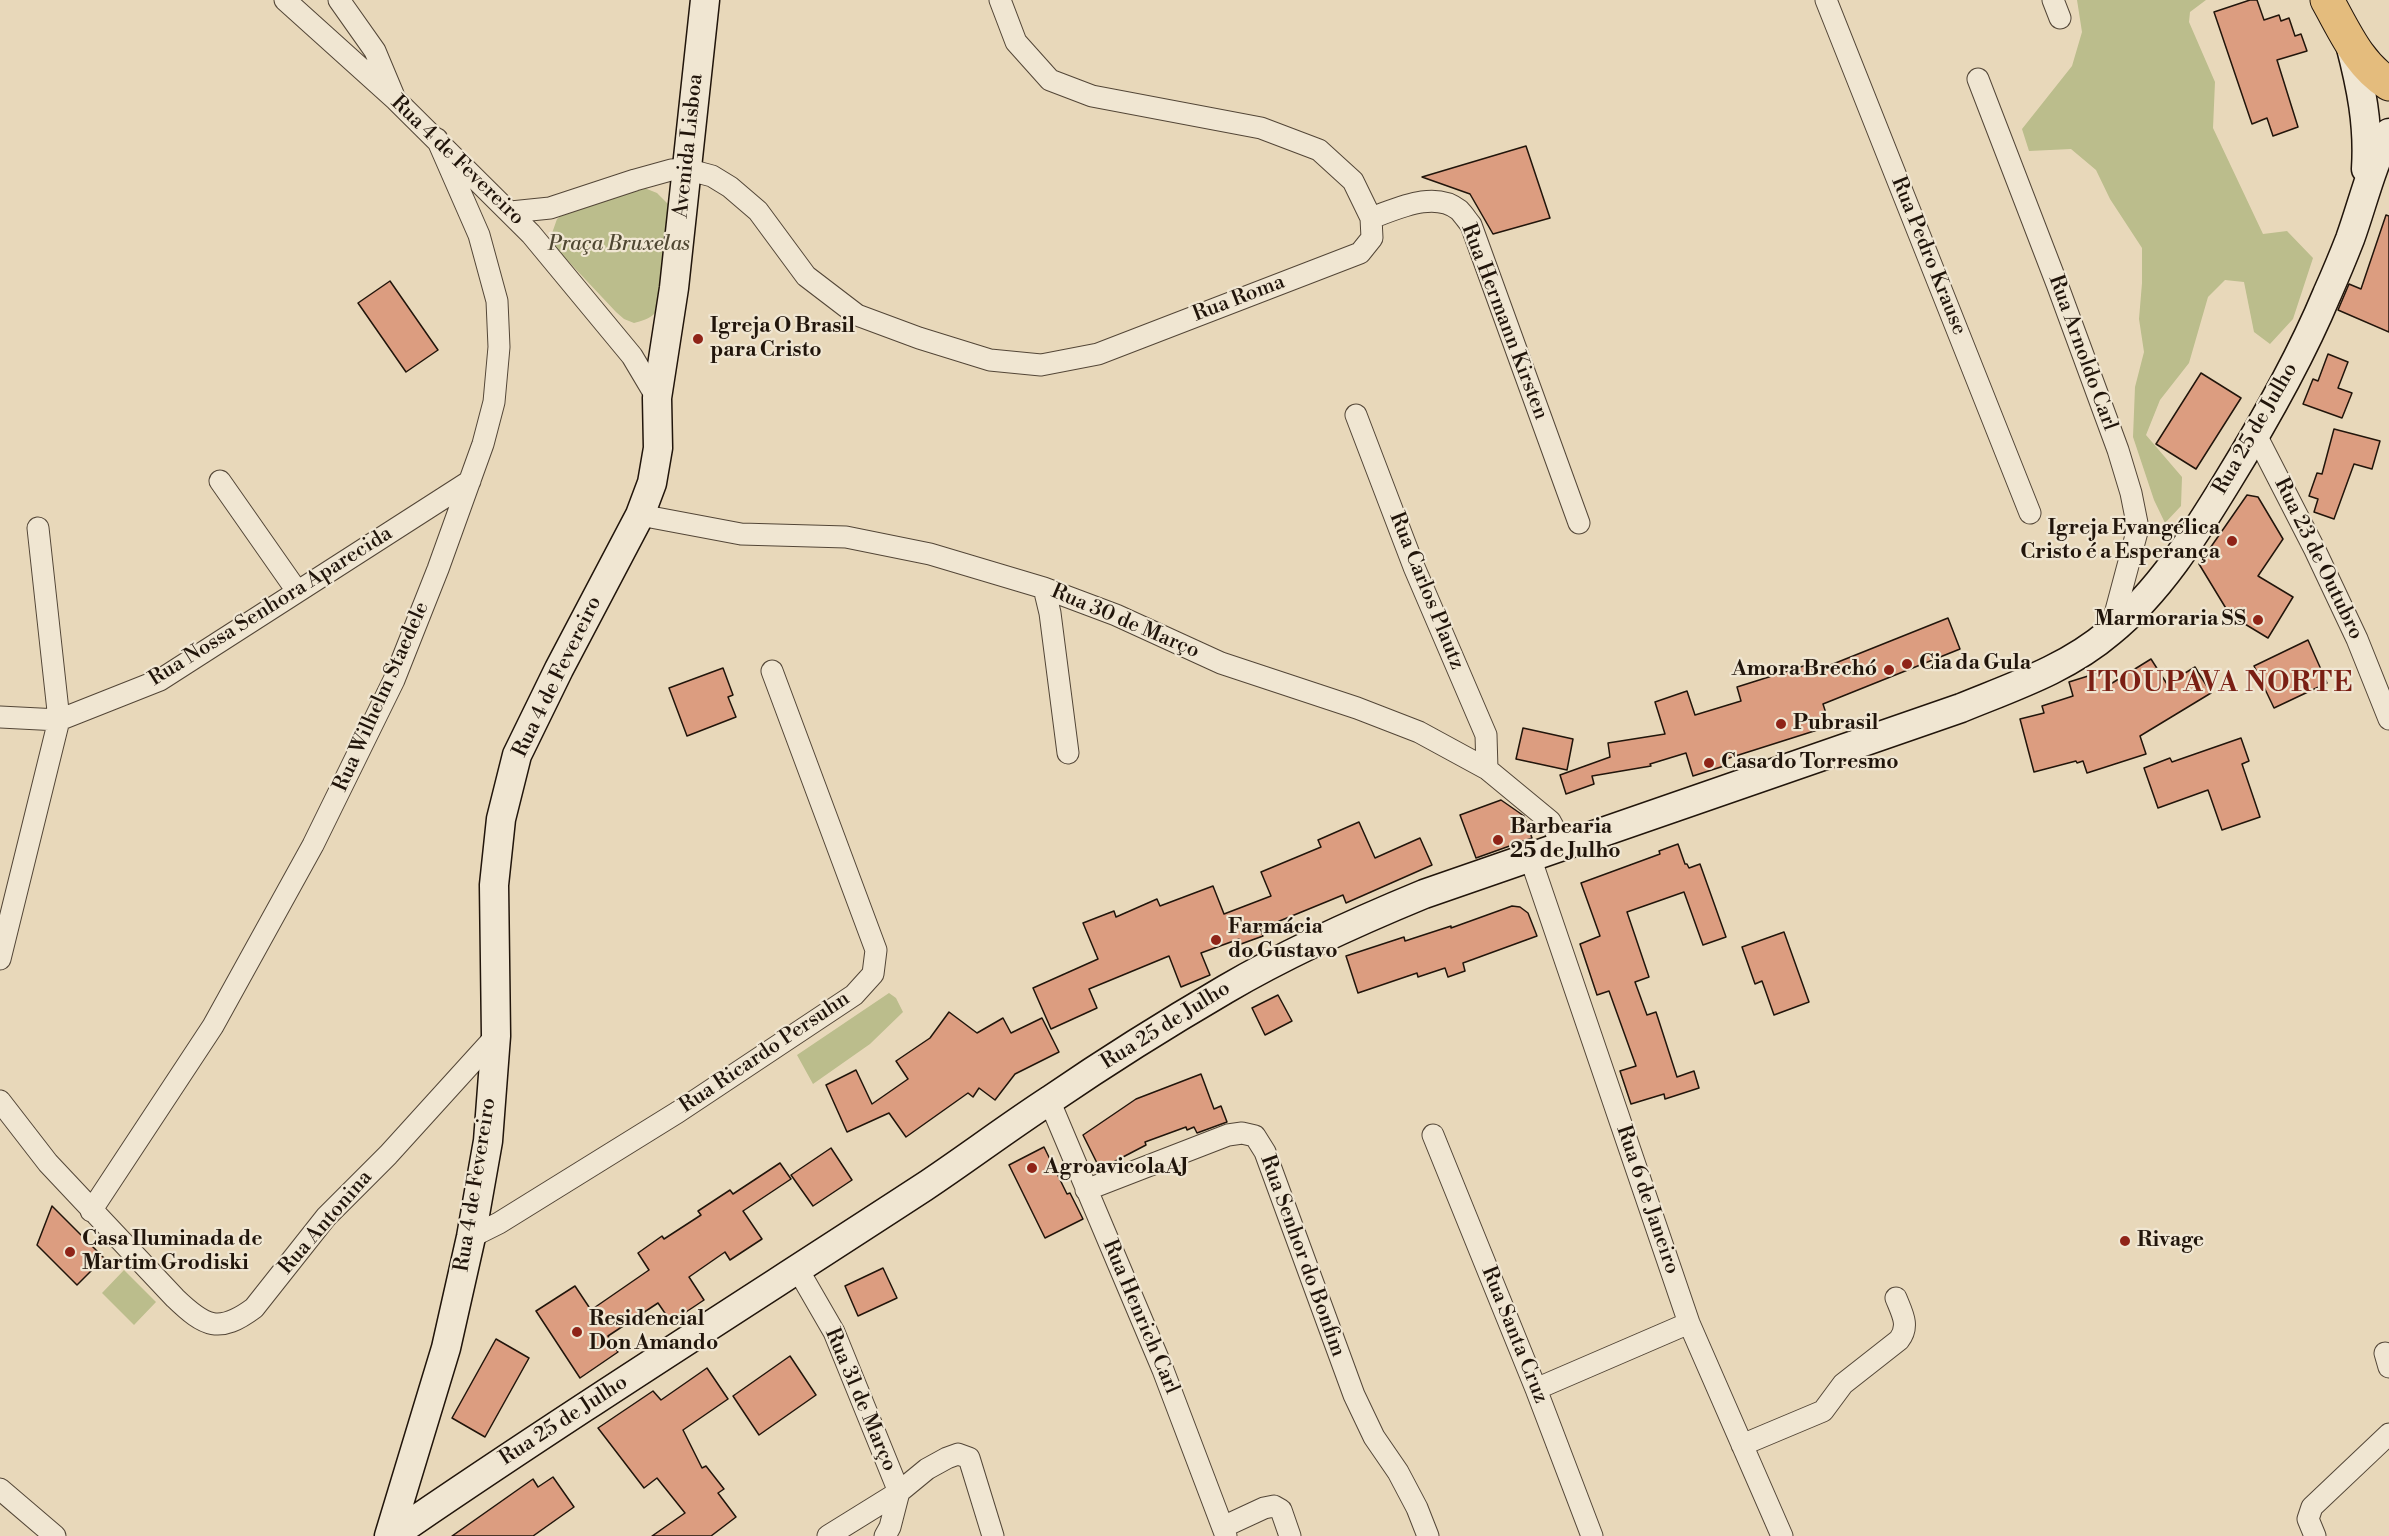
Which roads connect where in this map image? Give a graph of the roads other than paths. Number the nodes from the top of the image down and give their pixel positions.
1 (285, 0) edge
2 (339, 0) edge
3 (705, 0) edge
4 (1000, 0) edge
5 (1826, 0) edge
6 (2327, 0) edge
7 (2350, 44) junction
8 (1978, 79) dead end
9 (2389, 84) edge
10 (396, 100) junction
11 (2389, 133) edge
12 (437, 139) junction
13 (686, 169) junction
14 (2365, 192) junction
15 (511, 212) junction
16 (1371, 218) junction
17 (657, 398) junction
18 (1356, 415) dead end
19 (2256, 435) junction
20 (220, 481) dead end
21 (470, 481) junction
22 (2030, 513) dead end
23 (640, 515) junction
24 (1579, 523) dead end
25 (38, 528) dead end
26 (1044, 588) junction
27 (297, 591) junction
28 (2110, 633) junction
29 (772, 671) dead end
30 (2383, 693) edge
31 (0, 717) edge
32 (2389, 719) edge
33 (59, 720) junction
34 (1068, 753) dead end
35 (1487, 769) junction
36 (1563, 845) junction
37 (1530, 857) junction
38 (0, 959) edge
39 (496, 1036) junction
40 (1049, 1100) junction
41 (0, 1101) edge
42 (1433, 1135) dead end
43 (1086, 1190) junction
44 (92, 1211) junction
45 (471, 1237) junction
46 (797, 1268) junction
47 (1896, 1298) dead end
48 (1689, 1323) junction
49 (1536, 1389) junction
50 (2389, 1434) edge
51 (1742, 1444) junction
52 (0, 1489) edge
53 (899, 1492) junction
54 (1225, 1531) edge
55 (55, 1536) edge
56 (390, 1536) edge
57 (828, 1536) edge
58 (885, 1536) edge
59 (993, 1536) edge
60 (1290, 1536) edge
61 (1428, 1536) edge
62 (1592, 1536) edge
63 (1782, 1536) edge
64 (2314, 1536) edge

1 - 10 street, Rua 4 de Fevereiro
2 - 10 street
3 - 13 main road, Avenida Lisboa
4 - 16 street
5 - 22 street, Rua Pedro Krause
6 - 7 main road, Rua 25 de Julho
7 - 9 main road
7 - 14 main road, Rua 25 de Julho
8 - 28 street, Rua Arnoldo Carl
10 - 12 street, Rua 4 de Fevereiro
11 - 14 main road, Rua 25 de Julho
12 - 15 street, Rua 4 de Fevereiro
12 - 21 street, Rua Wilhelm Staedele
13 - 15 street
13 - 16 street, Rua Roma
13 - 17 main road, Avenida Lisboa
14 - 19 main road, Rua 25 de Julho
15 - 17 street, Rua 4 de Fevereiro
16 - 24 street, Rua Hermann Kirsten
17 - 23 main road, Rua 4 de Fevereiro
18 - 35 street, Rua Carlos Plautz
19 - 28 main road, Rua 25 de Julho
19 - 30 street, Rua 23 de Outubro
20 - 27 street
21 - 27 street, Rua Nossa Senhora Aparecida
21 - 44 street, Rua Wilhelm Staedele
23 - 26 street, Rua 30 de Março
23 - 39 main road, Rua 4 de Fevereiro
25 - 33 street
26 - 34 street
26 - 35 street, Rua 30 de Março
27 - 33 street, Rua Nossa Senhora Aparecida
28 - 36 main road, Rua 25 de Julho
29 - 45 street, Rua Ricardo Persuhn
30 - 32 street, Rua 23 de Outubro
31 - 33 street
33 - 38 street
35 - 36 street, Rua 30 de Março
36 - 37 main road, Rua 25 de Julho
37 - 40 main road, Rua 25 de Julho
37 - 48 street, Rua 6 de Janeiro
39 - 44 street, Rua Antonina
39 - 45 main road, Rua 4 de Fevereiro
40 - 43 street, Rua Henrich Carl
40 - 46 main road, Rua 25 de Julho
41 - 44 street, Rua Antonina
42 - 49 street, Rua Santa Cruz
43 - 54 street, Rua Henrich Carl
43 - 61 street, Rua Senhor do Bonfim
45 - 56 main road, Rua 4 de Fevereiro
46 - 53 street, Rua 31 de Março
46 - 56 main road, Rua 25 de Julho
47 - 51 street
48 - 49 street
48 - 51 street, Rua 6 de Janeiro
49 - 62 street, Rua Santa Cruz
50 - 64 street
51 - 63 street, Rua 6 de Janeiro
52 - 55 street
53 - 57 street
53 - 58 street, Rua 31 de Março
53 - 59 street
54 - 60 street

